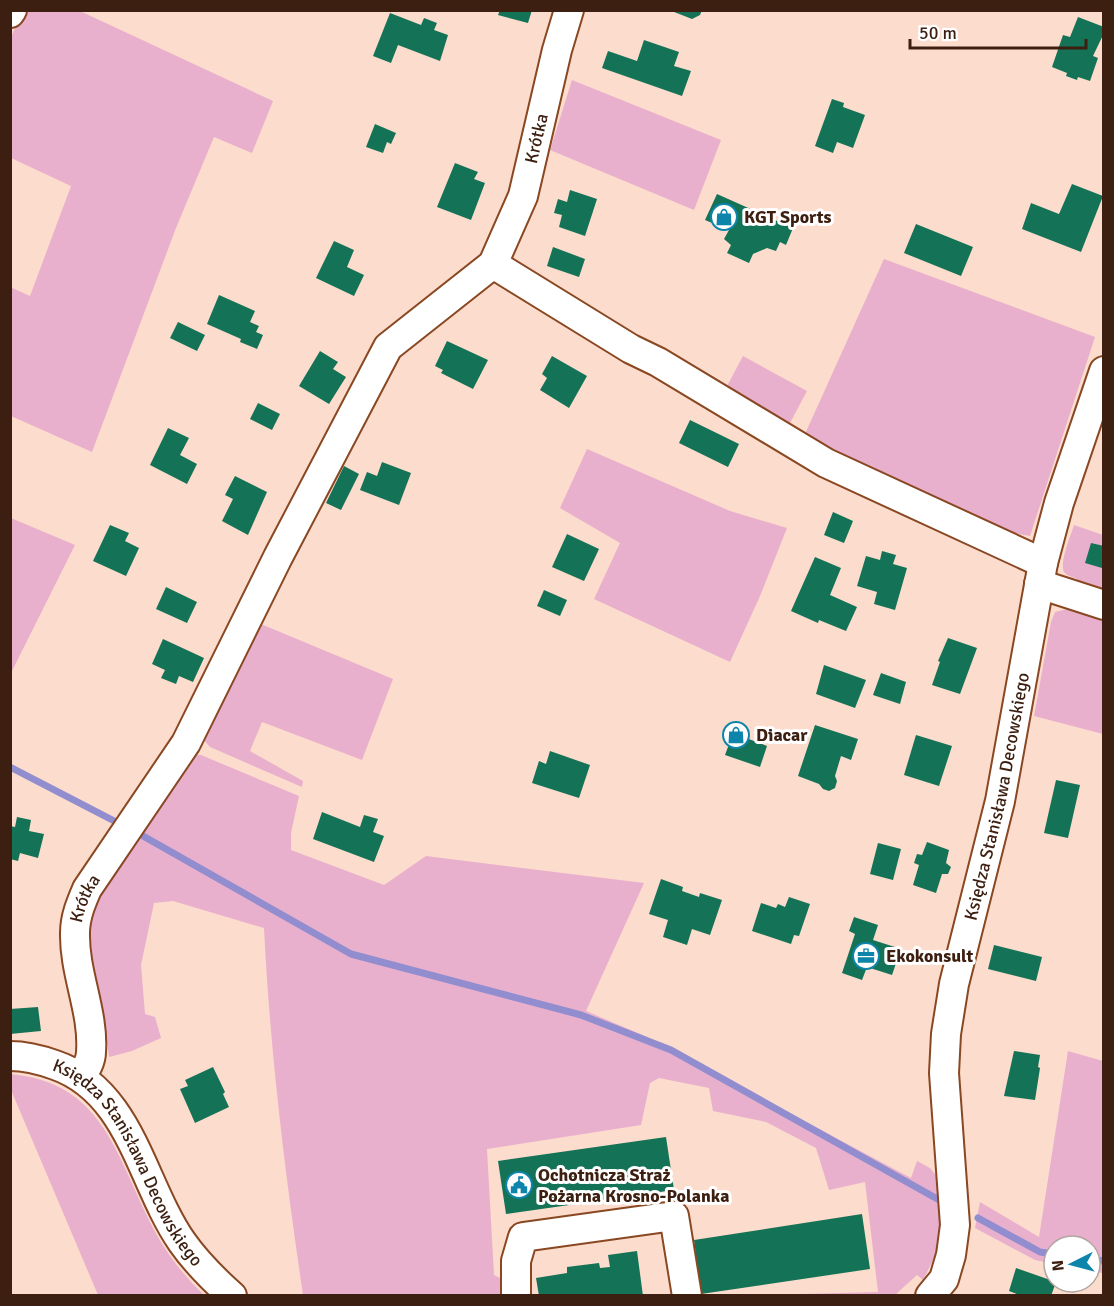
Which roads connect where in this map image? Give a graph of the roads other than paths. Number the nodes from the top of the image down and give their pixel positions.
1 (569, 10) edge
2 (493, 264) junction
3 (1104, 370) edge
4 (1041, 574) junction
5 (1104, 605) edge
6 (10, 1056) edge
7 (81, 1077) junction
8 (232, 1296) edge
9 (516, 1296) edge
10 (687, 1296) edge
11 (930, 1296) edge

1 - 2 street, Krótka
2 - 4 street
2 - 7 street, Krótka
3 - 4 street, Księdza Stanisława Decowskiego
4 - 5 street
4 - 11 street, Księdza Stanisława Decowskiego
6 - 7 street, Księdza Stanisława Decowskiego
7 - 8 street, Księdza Stanisława Decowskiego
9 - 10 street

